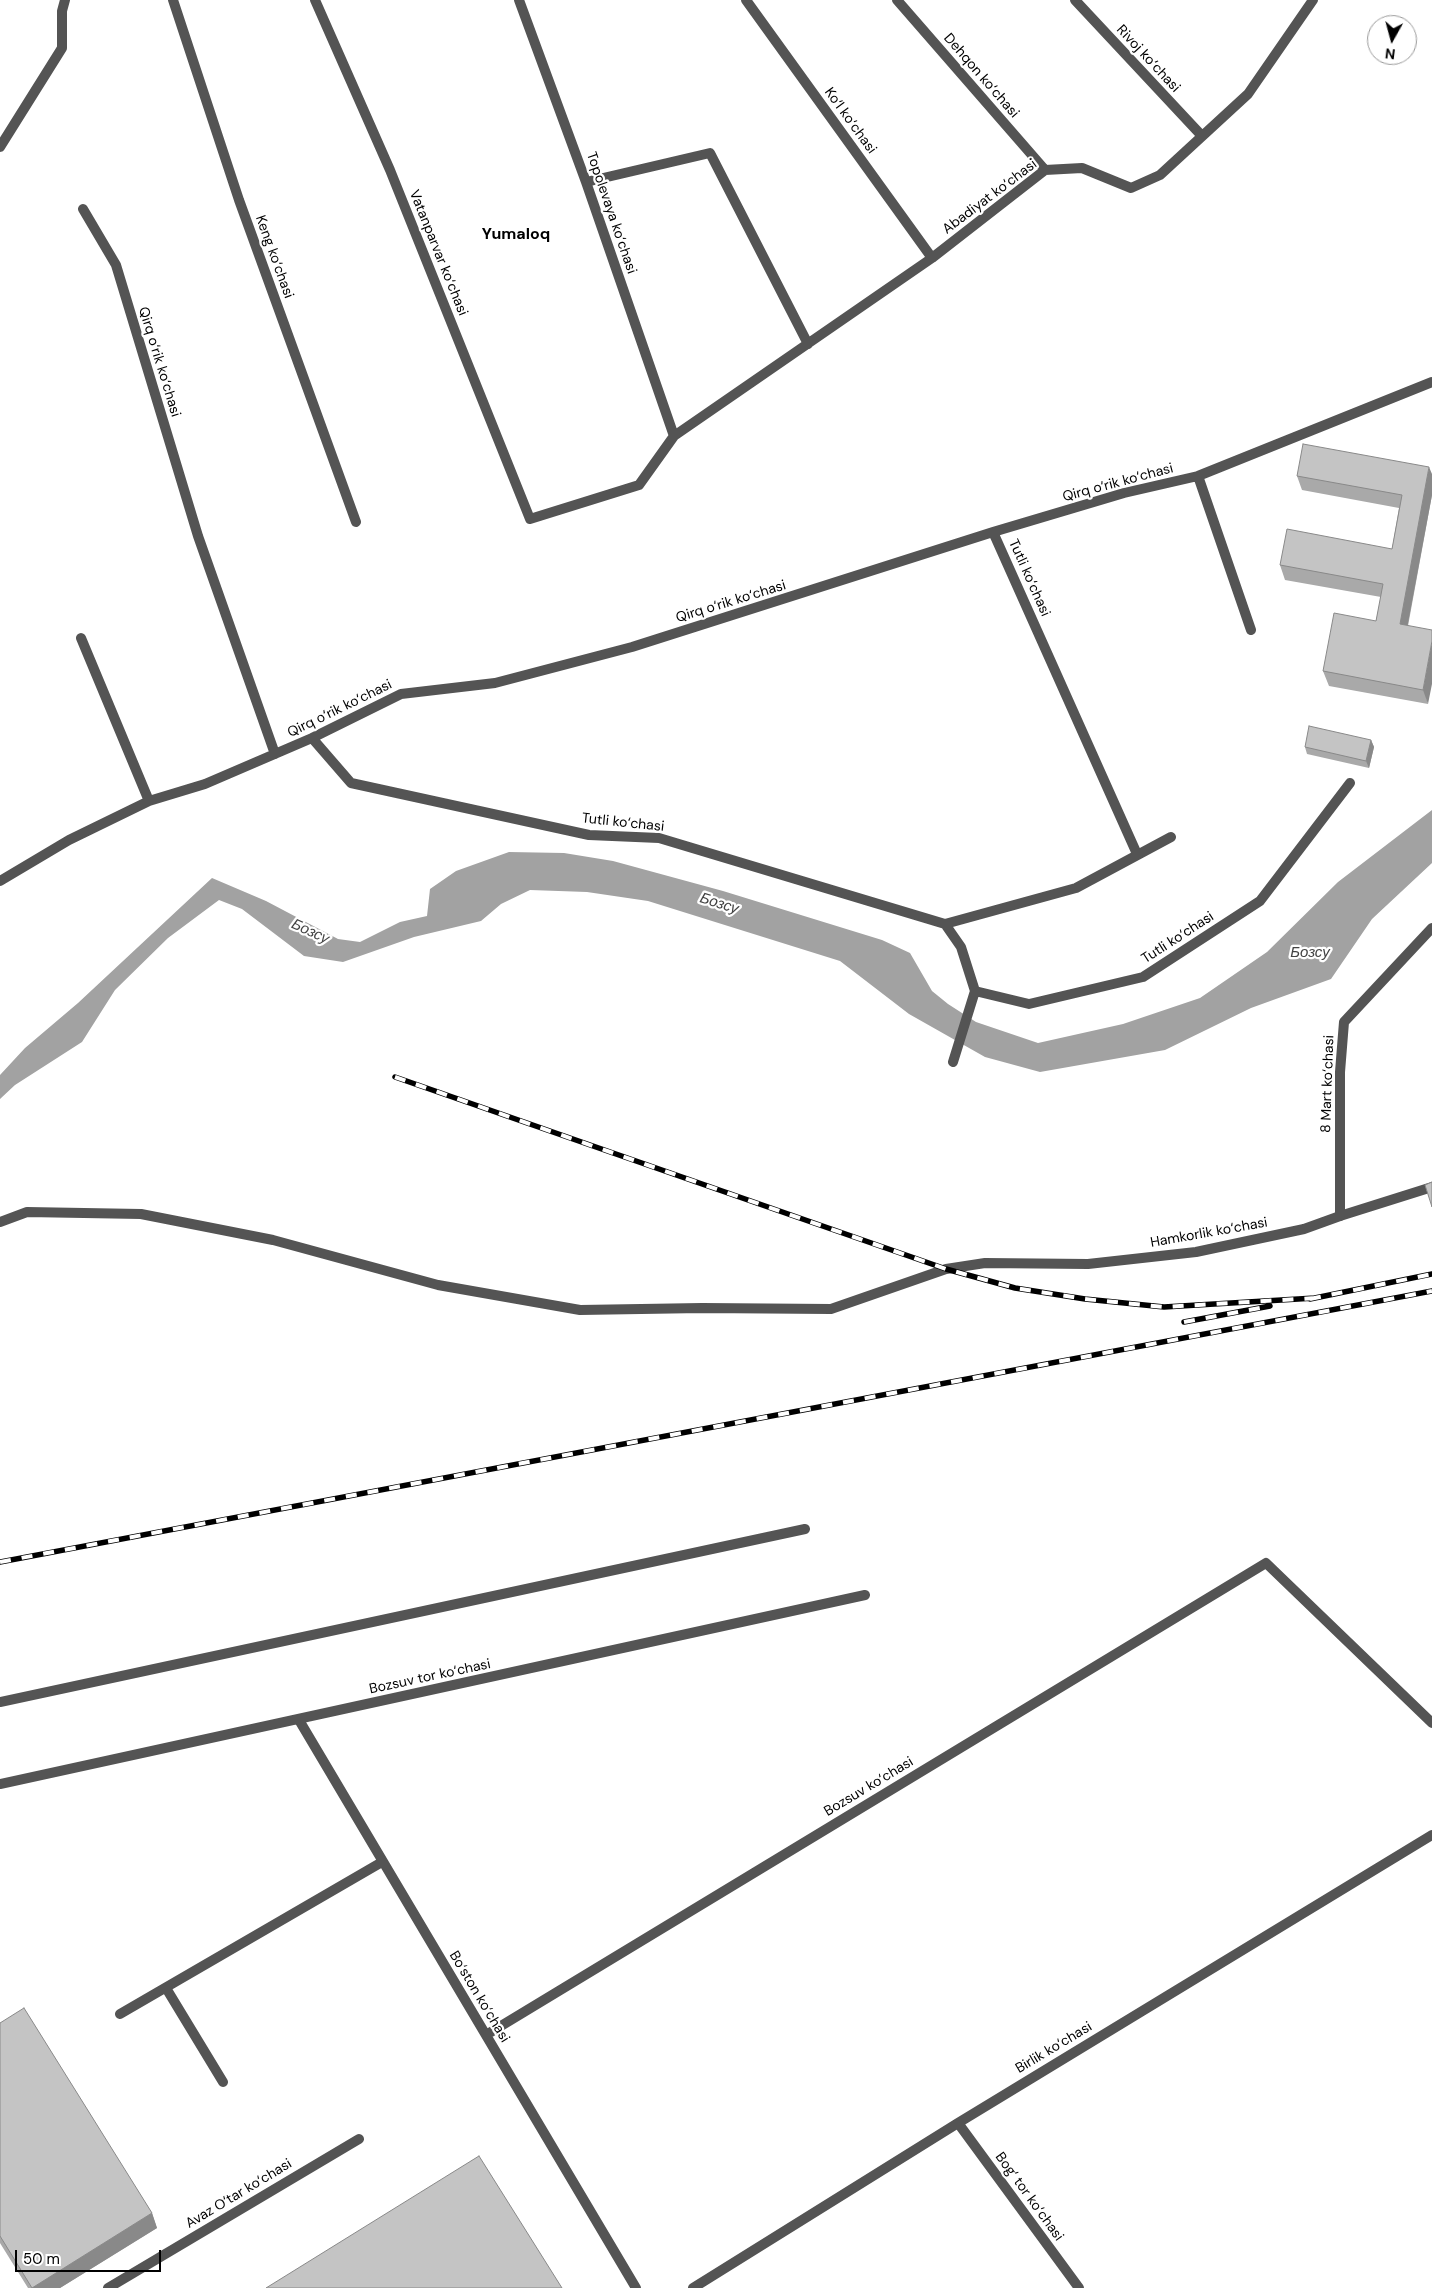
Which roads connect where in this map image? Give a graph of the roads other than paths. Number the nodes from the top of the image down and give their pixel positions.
1 (65, 0) edge
2 (173, 0) edge
3 (315, 0) edge
4 (519, 0) edge
5 (746, 0) edge
6 (897, 0) edge
7 (1075, 0) edge
8 (1313, 0) edge
9 (1202, 136) junction
10 (0, 147) edge
11 (1045, 170) junction
12 (586, 182) junction
13 (83, 209) dead end
14 (932, 258) junction
15 (808, 344) junction
16 (1432, 382) edge
17 (674, 436) junction
18 (1198, 476) junction
19 (530, 519) joint
20 (356, 522) dead end
21 (993, 532) junction
22 (1251, 630) dead end
23 (81, 638) dead end
24 (312, 738) junction
25 (275, 754) junction
26 (1350, 783) dead end
27 (149, 801) junction
28 (1171, 837) dead end
29 (1136, 854) junction
30 (0, 881) edge
31 (946, 924) junction
32 (1432, 928) edge
33 (974, 991) junction
34 (953, 1062) dead end
35 (1432, 1187) edge
36 (1340, 1216) junction
37 (0, 1222) edge
38 (805, 1529) dead end
39 (865, 1595) dead end
40 (0, 1702) edge
41 (299, 1720) junction
42 (1432, 1723) edge
43 (0, 1784) edge
44 (1432, 1835) edge
45 (382, 1862) junction
46 (166, 1988) junction
47 (120, 2014) dead end
48 (486, 2035) junction
49 (223, 2082) dead end
50 (958, 2123) junction
51 (359, 2139) dead end
52 (108, 2288) edge
53 (636, 2288) edge
54 (693, 2288) edge
55 (1079, 2288) edge

1 - 10 street
2 - 20 street, Keng ko‘chasi
3 - 19 street, Vatanparvar ko‘chasi
4 - 12 street, Topolevaya ko‘chasi
5 - 14 street, Ko‘l ko‘chasi
6 - 11 street, Dehqon ko‘chasi
7 - 9 street, Rivoj ko‘chasi
8 - 9 street, Abadiyat ko‘chasi
9 - 11 street, Abadiyat ko‘chasi
11 - 14 street, Abadiyat ko‘chasi
12 - 15 street
12 - 17 street, Topolevaya ko‘chasi
13 - 25 street, Qirq o‘rik ko‘chasi
14 - 15 street, Abadiyat ko‘chasi
15 - 17 street, Abadiyat ko‘chasi
16 - 18 street, Qirq o‘rik ko‘chasi
17 - 19 street, Abadiyat ko‘chasi
18 - 21 street, Qirq o‘rik ko‘chasi
18 - 22 street
21 - 24 street, Qirq o‘rik ko‘chasi
21 - 29 street, Tutli ko‘chasi
23 - 27 street
24 - 25 street, Qirq o‘rik ko‘chasi
24 - 31 street, Tutli ko‘chasi
25 - 27 street, Qirq o‘rik ko‘chasi
26 - 33 street, Tutli ko‘chasi
27 - 30 street, Qirq o‘rik ko‘chasi
28 - 29 street
29 - 31 street
31 - 33 street
32 - 36 street, 8 Mart ko‘chasi
33 - 34 street
35 - 36 street, Hamkorlik ko‘chasi
36 - 37 street, Hamkorlik ko‘chasi
38 - 40 street
39 - 41 street, Bozsuv tor ko‘chasi
41 - 43 street, Bozsuv tor ko‘chasi
41 - 45 street, Bo‘ston ko‘chasi
42 - 48 street, Bozsuv ko‘chasi
44 - 50 street, Birlik ko‘chasi
45 - 46 street
45 - 48 street, Bo‘ston ko‘chasi
46 - 47 street
46 - 49 street
48 - 53 street, Bo‘ston ko‘chasi
50 - 54 street, Birlik ko‘chasi
50 - 55 street, Bog‘ tor ko‘chasi
51 - 52 street, Avaz O‘tar ko‘chasi

